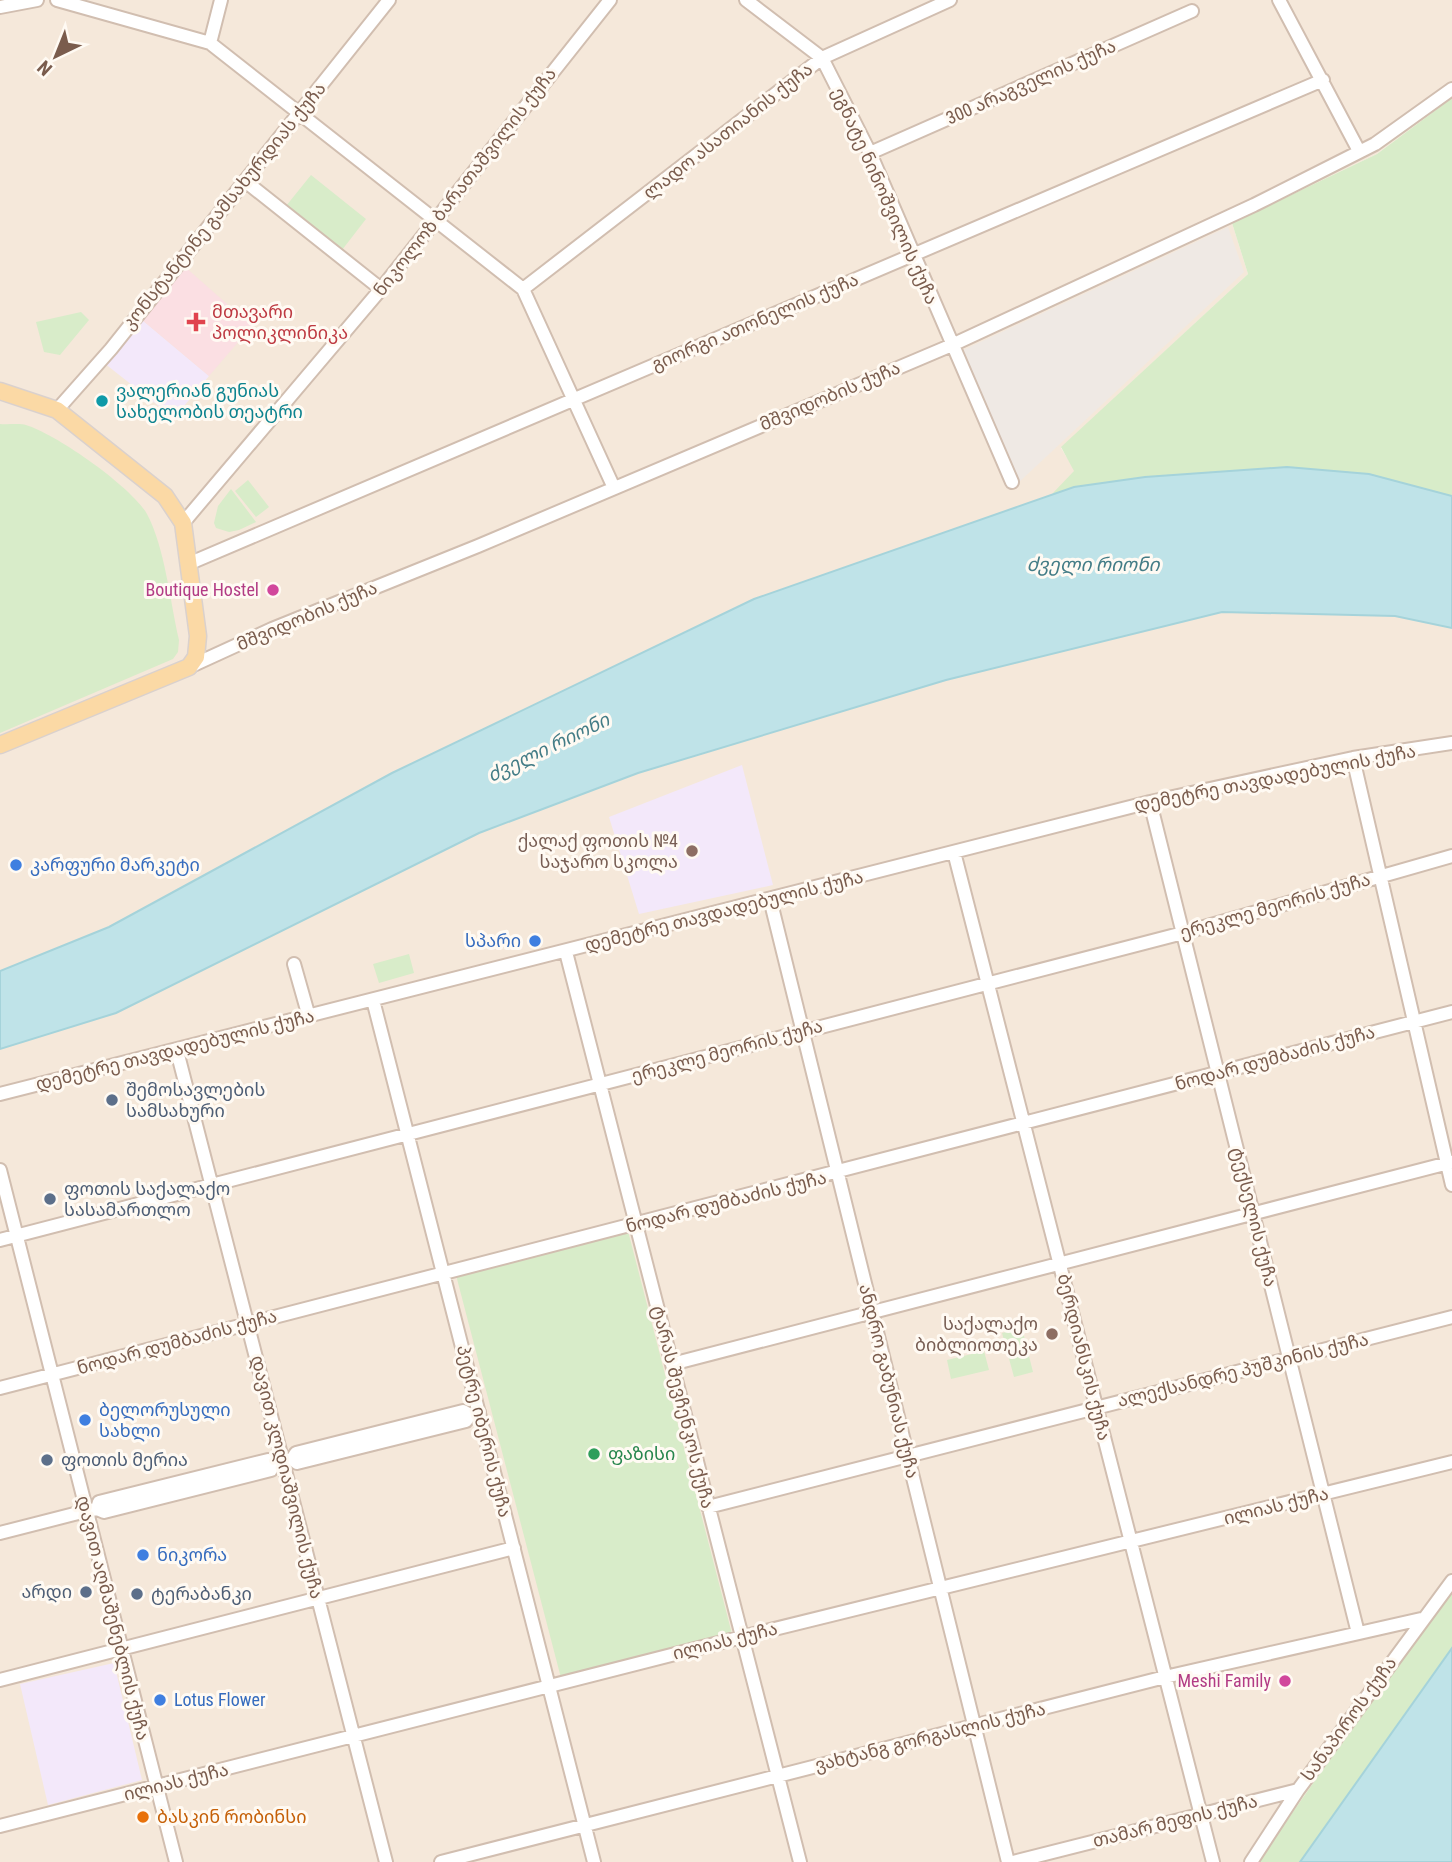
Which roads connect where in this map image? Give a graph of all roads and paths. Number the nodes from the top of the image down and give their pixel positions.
1 (37, 0) edge
2 (57, 0) edge
3 (221, 0) edge
4 (389, 0) edge
5 (610, 0) edge
6 (746, 0) edge
7 (950, 0) edge
8 (1279, 0) edge
9 (0, 7) edge
10 (1192, 11) dead end
11 (211, 43) junction
12 (822, 58) junction
13 (1323, 80) junction
14 (1452, 89) edge
15 (298, 114) junction
16 (1359, 151) junction
17 (870, 153) junction
18 (245, 181) junction
19 (433, 221) junction
20 (913, 257) junction
21 (381, 289) junction
22 (523, 289) junction
23 (952, 345) junction
24 (0, 374) edge
25 (1, 391) edge
26 (573, 398) junction
27 (57, 410) junction
28 (1012, 482) dead end
29 (614, 488) junction
30 (183, 523) junction
31 (188, 564) junction
32 (198, 636) junction
33 (210, 660) junction
34 (189, 667) junction
35 (1452, 743) edge
36 (0, 745) edge
37 (1353, 758) junction
38 (1150, 802) junction
39 (954, 852) junction
40 (1452, 856) edge
41 (1380, 875) junction
42 (770, 899) junction
43 (1183, 933) junction
44 (566, 951) junction
45 (294, 964) dead end
46 (988, 983) junction
47 (373, 1000) junction
48 (1452, 1012) edge
49 (309, 1017) junction
50 (1414, 1021) junction
51 (803, 1031) junction
52 (177, 1051) junction
53 (1218, 1073) junction
54 (600, 1085) junction
55 (0, 1094) edge
56 (1024, 1124) junction
57 (408, 1134) junction
58 (1449, 1163) edge
59 (0, 1170) edge
60 (837, 1173) junction
61 (212, 1185) junction
62 (1452, 1185) edge
63 (1254, 1214) junction
64 (636, 1225) junction
65 (16, 1236) junction
66 (0, 1240) edge
67 (1060, 1264) junction
68 (444, 1273) junction
69 (872, 1312) junction
70 (1452, 1317) edge
71 (247, 1324) junction
72 (1289, 1358) junction
73 (672, 1363) junction
74 (51, 1375) junction
75 (0, 1388) edge
76 (1097, 1408) junction
77 (474, 1413) junction
78 (907, 1456) junction
79 (283, 1462) junction
80 (1452, 1462) edge
81 (1324, 1494) junction
82 (708, 1507) junction
83 (91, 1510) junction
84 (0, 1533) edge
85 (1131, 1541) junction
86 (514, 1548) junction
87 (1452, 1581) edge
88 (940, 1588) junction
89 (318, 1599) junction
90 (1421, 1619) junction
91 (1358, 1633) junction
92 (742, 1637) junction
93 (121, 1650) junction
94 (1166, 1677) junction
95 (0, 1680) edge
96 (549, 1686) junction
97 (974, 1726) junction
98 (354, 1737) junction
99 (778, 1776) junction
100 (157, 1787) junction
101 (1298, 1790) junction
102 (1200, 1813) junction
103 (0, 1826) edge
104 (584, 1826) junction
105 (176, 1862) edge
106 (386, 1862) edge
107 (441, 1862) edge
108 (594, 1862) edge
109 (800, 1862) edge
110 (1010, 1862) edge
111 (1213, 1862) edge
112 (1251, 1862) edge

1 - 9 street
2 - 11 street
3 - 11 street
4 - 15 street, კონსტანტინე გამსახურდიას ქუჩა
5 - 19 street, ნიკოლოზ ბარათაშვილის ქუჩა
6 - 12 street, ეგნატე ნინოშვილის ქუჩა
7 - 12 street, ლადო ასათიანის ქუჩა
8 - 13 street
10 - 17 street, 300 არაგველის ქუჩა
11 - 15 street
12 - 17 street, ეგნატე ნინოშვილის ქუჩა
12 - 22 street, ლადო ასათიანის ქუჩა
13 - 16 street
13 - 20 street, გიორგი ათონელის ქუჩა
14 - 16 street, მშვიდობის ქუჩა
15 - 18 street, კონსტანტინე გამსახურდიას ქუჩა
15 - 19 street
16 - 23 street, მშვიდობის ქუჩა
17 - 20 street, ეგნატე ნინოშვილის ქუჩა
18 - 21 street
18 - 27 street, კონსტანტინე გამსახურდიას ქუჩა
19 - 21 street, ნიკოლოზ ბარათაშვილის ქუჩა
19 - 22 street
20 - 23 street, ეგნატე ნინოშვილის ქუჩა
20 - 26 street, გიორგი ათონელის ქუჩა
21 - 30 street, ნიკოლოზ ბარათაშვილის ქუჩა
22 - 26 street
23 - 28 street, ეგნატე ნინოშვილის ქუჩა
23 - 29 street, მშვიდობის ქუჩა
24 - 25 main road
25 - 27 main road
26 - 29 street
26 - 31 street, გიორგი ათონელის ქუჩა
27 - 30 main road
29 - 33 street, მშვიდობის ქუჩა
30 - 31 main road
31 - 32 main road
32 - 33 street
32 - 34 main road
33 - 34 street, მშვიდობის ქუჩა
34 - 36 main road
35 - 37 street, დემეტრე თავდადებულის ქუჩა
37 - 38 street, დემეტრე თავდადებულის ქუჩა
37 - 41 street
38 - 39 street, დემეტრე თავდადებულის ქუჩა
38 - 43 street, ტექსელის ქუჩა
39 - 42 street, დემეტრე თავდადებულის ქუჩა
39 - 46 street, ბერდიანსკის ქუჩა
40 - 41 street, ერეკლე მეორის ქუჩა
41 - 43 street, ერეკლე მეორის ქუჩა
41 - 50 street
42 - 44 street, დემეტრე თავდადებულის ქუჩა
42 - 51 street, ანდრო გაბუნიას ქუჩა
43 - 46 street, ერეკლე მეორის ქუჩა
43 - 53 street, ტექსელის ქუჩა
44 - 47 street, დემეტრე თავდადებულის ქუჩა
44 - 54 street, ტარას შევჩენკოს ქუჩა
45 - 49 street
46 - 51 street, ერეკლე მეორის ქუჩა
46 - 56 street, ბერდიანსკის ქუჩა
47 - 49 street, დემეტრე თავდადებულის ქუჩა
47 - 57 street, პეტრე იბერის ქუჩა
48 - 50 street, ნოდარ დუმბაძის ქუჩა
49 - 52 street, დემეტრე თავდადებულის ქუჩა
50 - 53 street, ნოდარ დუმბაძის ქუჩა
50 - 58 street
51 - 54 street, ერეკლე მეორის ქუჩა
51 - 60 street, ანდრო გაბუნიას ქუჩა
52 - 55 street, დემეტრე თავდადებულის ქუჩა
52 - 61 street, დავით კლდიაშვილის ქუჩა
53 - 56 street, ნოდარ დუმბაძის ქუჩა
53 - 63 street, ტექსელის ქუჩა
54 - 57 street, ერეკლე მეორის ქუჩა
54 - 64 street, ტარას შევჩენკოს ქუჩა
56 - 60 street, ნოდარ დუმბაძის ქუჩა
56 - 67 street, ბერდიანსკის ქუჩა
57 - 61 street, ერეკლე მეორის ქუჩა
57 - 68 street, პეტრე იბერის ქუჩა
58 - 62 street
58 - 63 street
59 - 65 street, დავით აღმაშენებლის ქუჩა
60 - 64 street, ნოდარ დუმბაძის ქუჩა
60 - 69 street, ანდრო გაბუნიას ქუჩა
61 - 65 street, ერეკლე მეორის ქუჩა
61 - 71 street, დავით კლდიაშვილის ქუჩა
63 - 67 street
63 - 72 street, ტექსელის ქუჩა
64 - 68 street, ნოდარ დუმბაძის ქუჩა
64 - 73 street, ტარას შევჩენკოს ქუჩა
65 - 66 street, ერეკლე მეორის ქუჩა
65 - 74 street, დავით აღმაშენებლის ქუჩა
67 - 69 street
67 - 76 street, ბერდიანსკის ქუჩა
68 - 71 street, ნოდარ დუმბაძის ქუჩა
68 - 77 street, პეტრე იბერის ქუჩა
69 - 73 street
69 - 78 street, ანდრო გაბუნიას ქუჩა
70 - 72 street, ალექსანდრე პუშკინის ქუჩა
71 - 74 street, ნოდარ დუმბაძის ქუჩა
71 - 79 street, დავით კლდიაშვილის ქუჩა
72 - 76 street, ალექსანდრე პუშკინის ქუჩა
72 - 81 street, ტექსელის ქუჩა
73 - 82 street, ტარას შევჩენკოს ქუჩა
74 - 75 street, ნოდარ დუმბაძის ქუჩა
74 - 83 street, დავით აღმაშენებლის ქუჩა
76 - 78 street, ალექსანდრე პუშკინის ქუჩა
76 - 85 street, ბერდიანსკის ქუჩა
77 - 79 street
77 - 86 street, პეტრე იბერის ქუჩა
78 - 82 street, ალექსანდრე პუშკინის ქუჩა
78 - 88 street, ანდრო გაბუნიას ქუჩა
79 - 83 street
79 - 89 street, დავით კლდიაშვილის ქუჩა
80 - 81 street, ილიას ქუჩა
81 - 85 street, ილიას ქუჩა
81 - 91 street, ტექსელის ქუჩა
82 - 92 street, ტარას შევჩენკოს ქუჩა
83 - 84 street
83 - 93 street, დავით აღმაშენებლის ქუჩა
85 - 88 street, ილიას ქუჩა
85 - 94 street, ბერდიანსკის ქუჩა
86 - 89 street
86 - 96 street, პეტრე იბერის ქუჩა
87 - 90 street, სანაპიროს ქუჩა
88 - 92 street, ილიას ქუჩა
88 - 97 street, ანდრო გაბუნიას ქუჩა
89 - 93 street
89 - 98 street, დავით კლდიაშვილის ქუჩა
90 - 91 street, ვახტანგ გორგასლის ქუჩა
90 - 101 street, სანაპიროს ქუჩა
91 - 94 street, ვახტანგ გორგასლის ქუჩა
92 - 96 street, ილიას ქუჩა
92 - 99 street, ტარას შევჩენკოს ქუჩა
93 - 95 street
93 - 100 street, დავით აღმაშენებლის ქუჩა
94 - 97 street, ვახტანგ გორგასლის ქუჩა
94 - 102 street, ბერდიანსკის ქუჩა
96 - 98 street, ილიას ქუჩა
96 - 104 street, პეტრე იბერის ქუჩა
97 - 99 street, ვახტანგ გორგასლის ქუჩა
97 - 110 street, ანდრო გაბუნიას ქუჩა
98 - 100 street, ილიას ქუჩა
98 - 106 street, დავით კლდიაშვილის ქუჩა
99 - 104 street, ვახტანგ გორგასლის ქუჩა
99 - 109 street, ტარას შევჩენკოს ქუჩა
100 - 103 street, ილიას ქუჩა
100 - 105 street, დავით აღმაშენებლის ქუჩა
101 - 102 street, თამარ მეფის ქუჩა
101 - 112 street, სანაპიროს ქუჩა
102 - 110 street, თამარ მეფის ქუჩა
102 - 111 street, ბერდიანსკის ქუჩა
104 - 107 street, ვახტანგ გორგასლის ქუჩა
104 - 108 street, პეტრე იბერის ქუჩა

